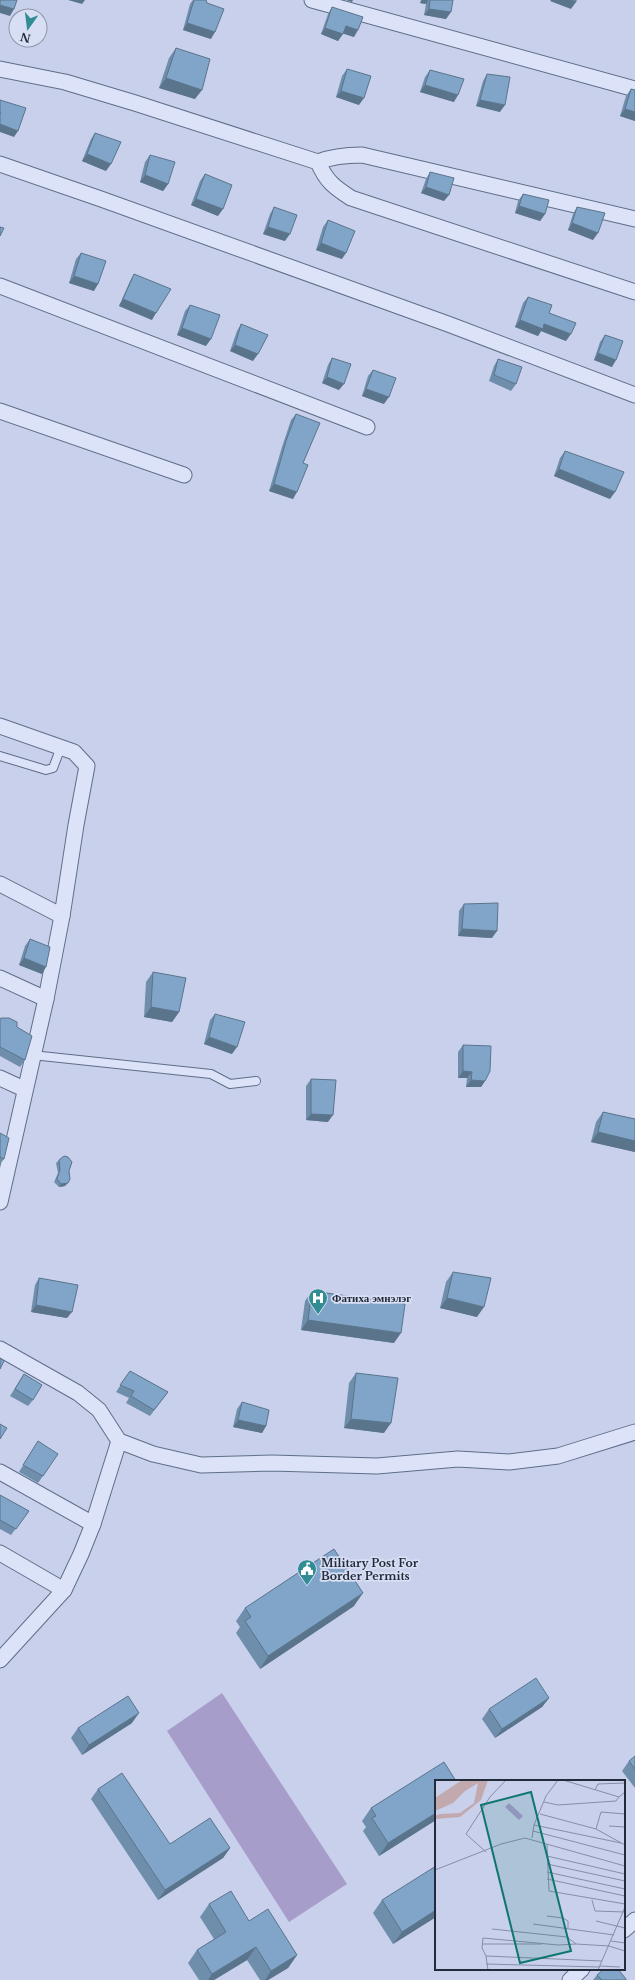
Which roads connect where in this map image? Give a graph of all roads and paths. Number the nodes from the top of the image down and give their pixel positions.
1 (312, 0) edge
2 (0, 69) edge
3 (635, 89) edge
4 (318, 162) junction
5 (0, 164) edge
6 (635, 219) edge
7 (0, 286) edge
8 (635, 292) edge
9 (635, 395) edge
10 (0, 411) edge
11 (367, 427) dead end
12 (184, 475) dead end
13 (0, 726) edge
14 (61, 747) junction
15 (0, 756) edge
16 (0, 884) edge
17 (62, 916) junction
18 (0, 978) edge
19 (46, 999) junction
20 (32, 1055) junction
21 (0, 1078) edge
22 (256, 1081) dead end
23 (24, 1089) junction
24 (1, 1195) edge
25 (0, 1349) edge
26 (635, 1432) edge
27 (119, 1441) junction
28 (0, 1472) edge
29 (93, 1524) junction
30 (0, 1552) edge
31 (64, 1590) junction
32 (0, 1660) edge
33 (635, 1920) edge
34 (625, 1929) edge
35 (581, 1970) edge
36 (570, 1980) edge

1 - 3 street
2 - 4 street
4 - 6 street
4 - 8 street
5 - 9 street
7 - 11 street
10 - 12 street
13 - 14 street
14 - 15 lane
14 - 17 street
16 - 17 street
17 - 19 street
18 - 19 street
19 - 20 street
20 - 22 lane
20 - 23 street
21 - 23 street
23 - 24 street
25 - 27 street
26 - 27 street
27 - 29 street
28 - 29 street
29 - 31 street
30 - 31 street
31 - 32 street
33 - 34 street
35 - 36 street

